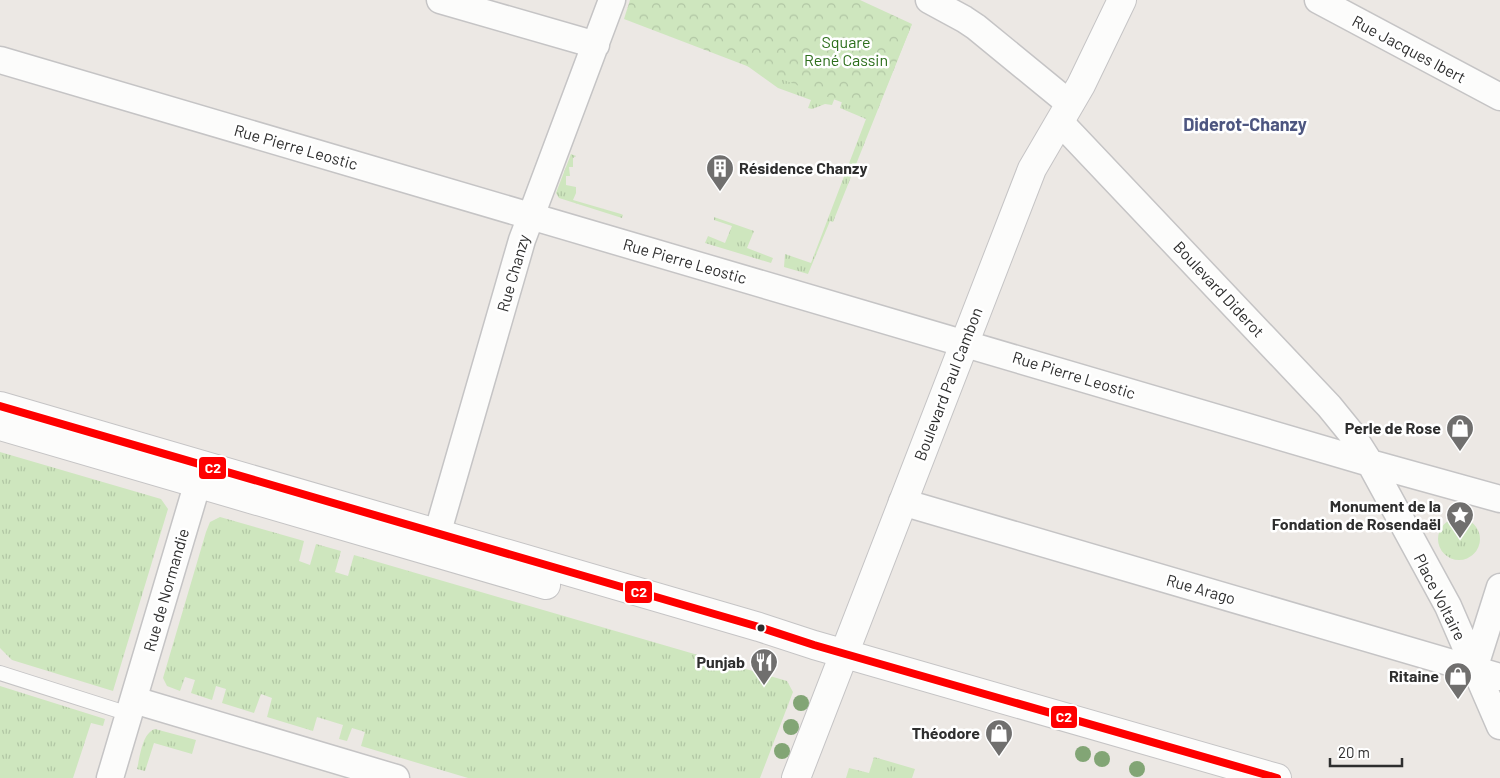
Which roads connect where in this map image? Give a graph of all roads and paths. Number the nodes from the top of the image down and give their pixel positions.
1 (440, 0) edge
2 (612, 0) edge
3 (1122, 0) edge
4 (1318, 0) edge
5 (933, 1) edge
6 (596, 45) junction
7 (0, 60) edge
8 (1500, 97) edge
9 (1065, 113) junction
10 (531, 215) junction
11 (965, 342) junction
12 (0, 406) edge
13 (0, 426) edge
14 (1370, 463) junction
15 (200, 474) junction
16 (1500, 499) edge
17 (902, 502) junction
18 (435, 543) junction
19 (1500, 587) edge
20 (841, 661) junction
21 (1474, 669) junction
22 (0, 673) edge
23 (1500, 677) edge
24 (131, 707) junction
25 (1500, 726) edge
26 (110, 778) edge
27 (396, 778) edge
28 (796, 778) edge
29 (1212, 778) edge
30 (1278, 778) edge

1 - 6 street
2 - 6 street, Rue Chanzy
3 - 9 main road, Boulevard Paul Cambon
4 - 8 street, Rue Jacques Ibert
5 - 9 street, Boulevard Diderot
6 - 10 street, Rue Chanzy
7 - 10 street, Rue Pierre Leostic
9 - 11 main road, Boulevard Paul Cambon
9 - 14 street, Boulevard Diderot
10 - 11 street, Rue Pierre Leostic
10 - 18 street, Rue Chanzy
11 - 14 street, Rue Pierre Leostic
11 - 17 main road, Boulevard Paul Cambon
12 - 15 main road
13 - 15 main road
14 - 16 street
14 - 21 street, Place Voltaire
15 - 18 main road
15 - 24 street, Rue de Normandie
17 - 20 main road, Boulevard Paul Cambon
17 - 21 street, Rue Arago
18 - 20 main road
19 - 21 street, Place Voltaire
20 - 28 main road, Boulevard Paul Cambon
20 - 29 main road
20 - 30 main road
21 - 23 street, Rue Arago
21 - 25 street
22 - 24 lane
24 - 26 street, Rue de Normandie
24 - 27 street

